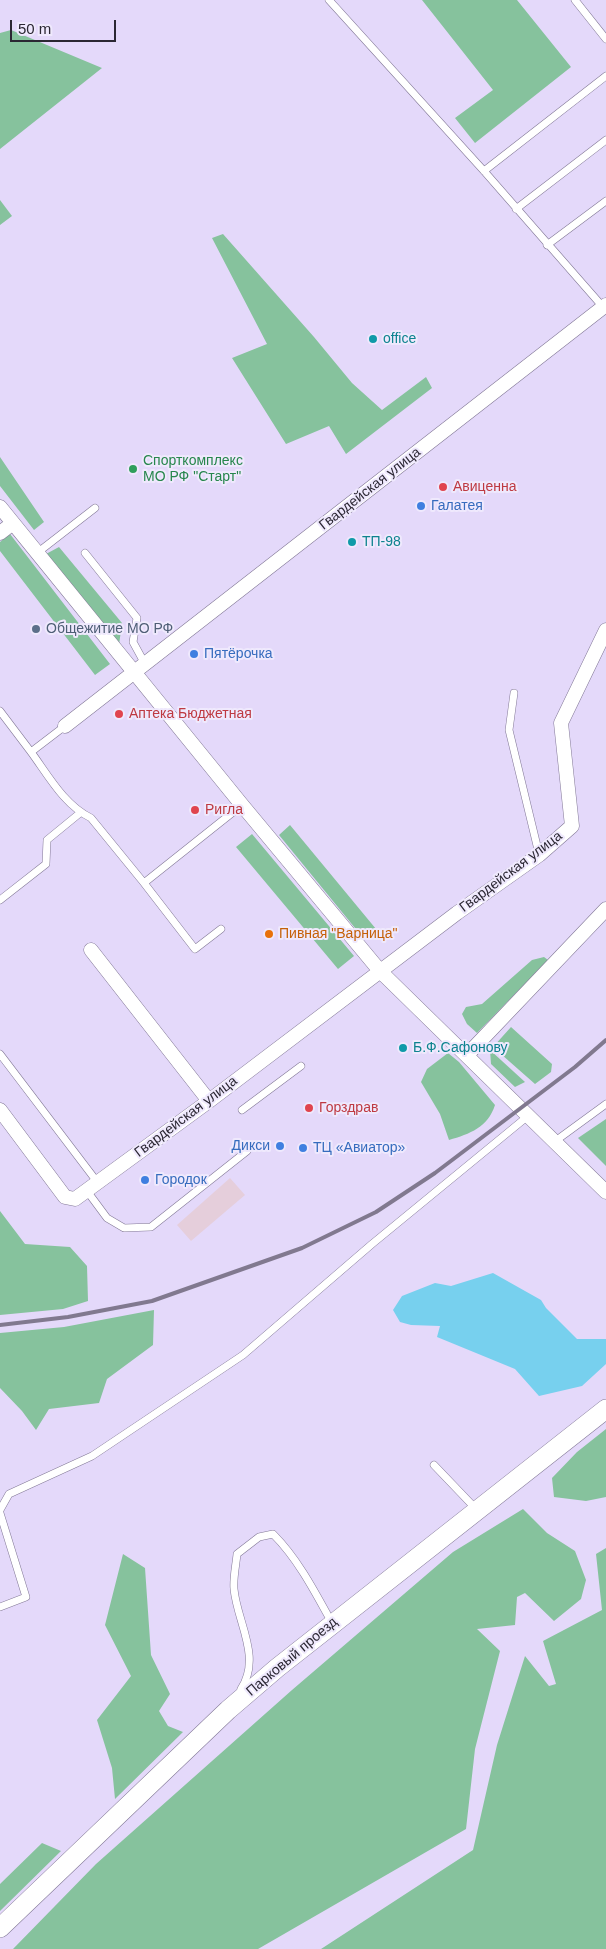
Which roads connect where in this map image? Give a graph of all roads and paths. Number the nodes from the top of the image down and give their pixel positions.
1 (329, 0) edge
2 (575, 0) edge
3 (606, 39) edge
4 (606, 76) edge
5 (606, 140) edge
6 (484, 171) junction
7 (606, 201) edge
8 (516, 209) junction
9 (548, 245) junction
10 (605, 306) edge
11 (0, 507) edge
12 (95, 508) dead end
13 (13, 524) junction
14 (0, 533) edge
15 (37, 553) junction
16 (85, 553) dead end
17 (606, 630) edge
18 (146, 665) junction
19 (134, 673) junction
20 (514, 694) dead end
21 (0, 711) edge
22 (65, 726) joint
23 (31, 752) junction
24 (242, 805) junction
25 (80, 813) junction
26 (540, 855) junction
27 (144, 883) junction
28 (0, 900) edge
29 (606, 909) edge
30 (221, 929) dead end
31 (91, 950) dead end
32 (380, 970) junction
33 (0, 1054) edge
34 (467, 1055) junction
35 (302, 1066) dead end
36 (209, 1101) junction
37 (606, 1104) edge
38 (0, 1110) edge
39 (242, 1110) dead end
40 (528, 1116) junction
41 (554, 1142) junction
42 (247, 1151) dead end
43 (93, 1187) junction
44 (606, 1192) edge
45 (606, 1409) edge
46 (434, 1465) dead end
47 (477, 1510) junction
48 (0, 1511) edge
49 (0, 1607) edge
50 (332, 1624) junction
51 (228, 1710) junction
52 (0, 1928) edge

1 - 6 lane
2 - 3 lane
4 - 6 lane
5 - 8 lane
6 - 8 lane
7 - 9 lane
8 - 9 lane
9 - 10 lane
10 - 18 street, Гвардейская улица
11 - 13 street
12 - 15 lane
13 - 14 street
13 - 15 street
15 - 19 street
16 - 18 lane
17 - 26 street, Гвардейская улица
18 - 19 street, Гвардейская улица
19 - 22 street, Гвардейская улица
19 - 24 street
20 - 26 lane
21 - 23 lane
22 - 23 lane
23 - 25 lane
24 - 27 lane
24 - 32 street
25 - 27 lane
25 - 28 lane
26 - 32 street, Гвардейская улица
27 - 30 lane
29 - 34 street
31 - 36 street
32 - 34 street
32 - 36 street, Гвардейская улица
33 - 43 lane
34 - 40 street
35 - 39 lane
36 - 43 street, Гвардейская улица
37 - 41 lane
38 - 43 street, Гвардейская улица
40 - 41 street
40 - 48 lane
41 - 44 street
42 - 43 lane
45 - 47 main road, Парковый проезд
46 - 47 lane
47 - 50 main road, Парковый проезд
48 - 49 lane
50 - 51 main road, Парковый проезд
50 - 51 lane
51 - 52 main road, Парковый проезд

